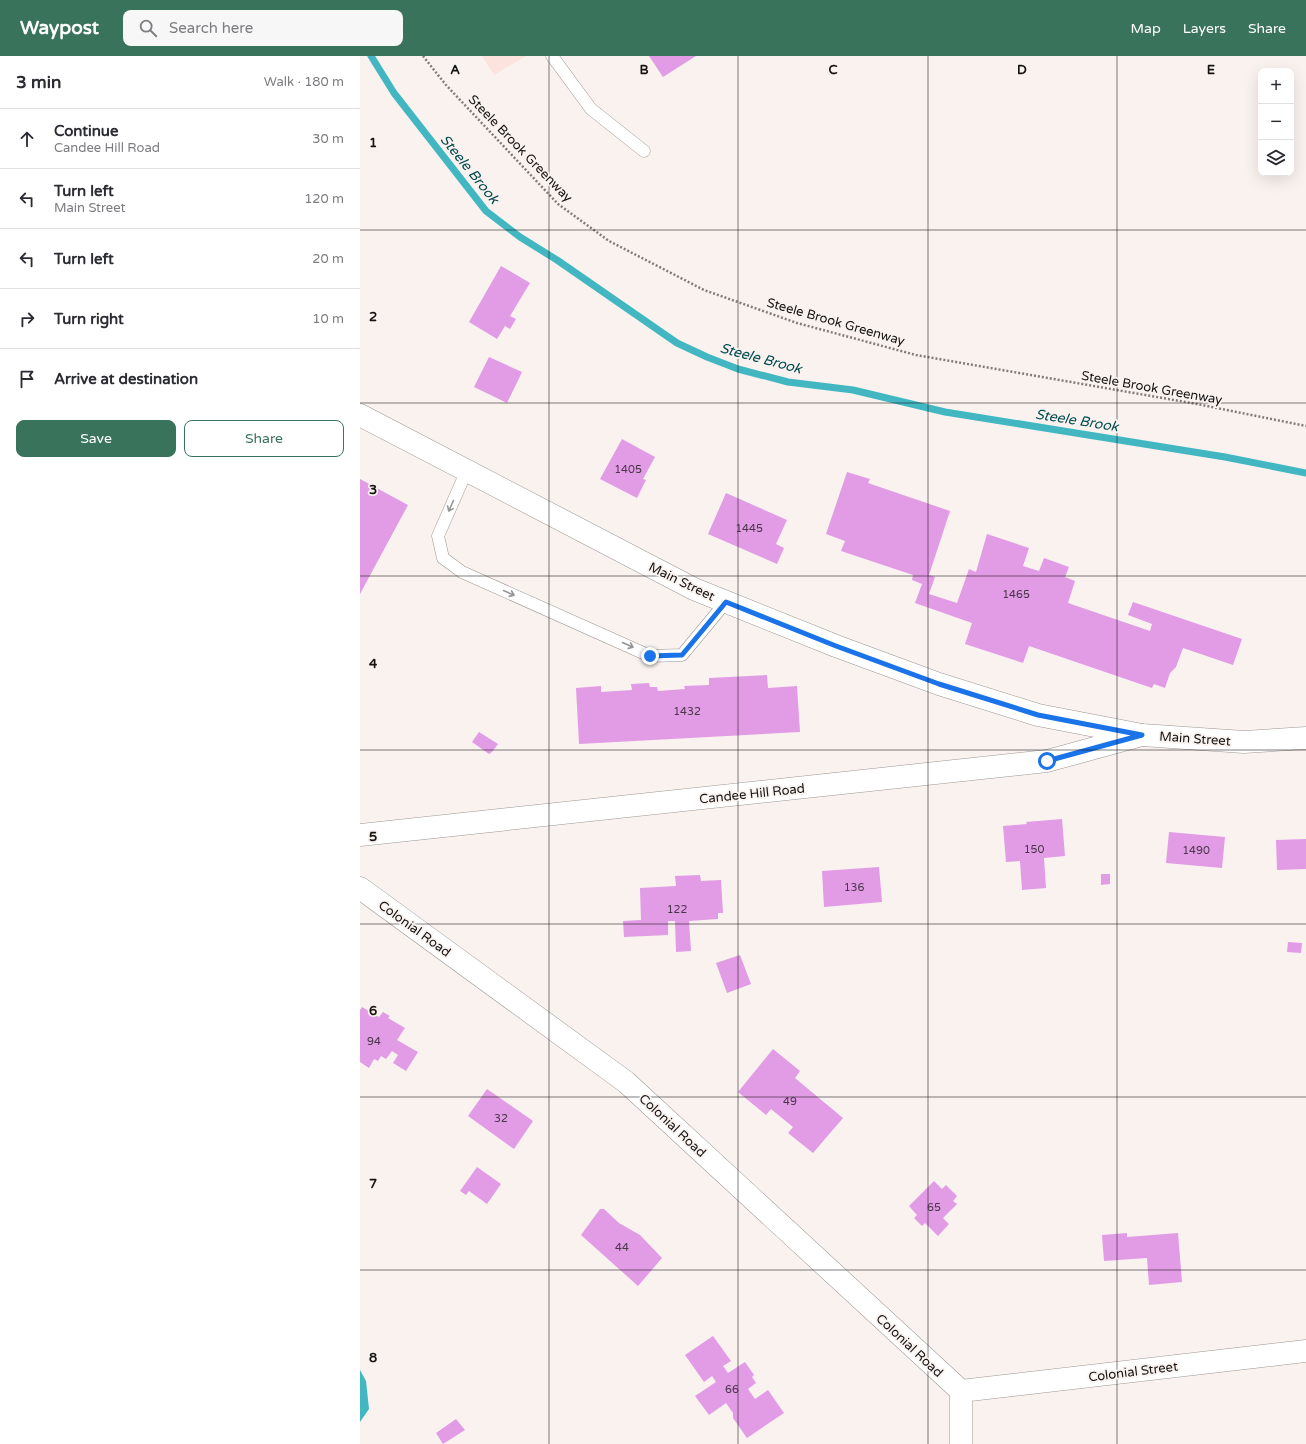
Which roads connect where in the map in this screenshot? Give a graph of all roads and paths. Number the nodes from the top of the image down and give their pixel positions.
1 (423, 56) edge
2 (552, 56) edge
3 (644, 151) dead end
4 (360, 414) edge
5 (1306, 426) edge
6 (467, 470) junction
7 (726, 602) junction
8 (1142, 735) junction
9 (1306, 738) edge
10 (360, 835) edge
11 (360, 888) edge
12 (1306, 1351) edge
13 (961, 1391) junction
14 (961, 1444) edge

1 - 5 path, Steele Brook Greenway
2 - 3 lane
4 - 6 street, Main Street
6 - 7 street, Main Street
6 -> 7 lane
7 - 8 street, Main Street
8 - 9 street, Main Street
8 - 10 street, Candee Hill Road
11 - 13 street, Colonial Road
12 - 13 street, Colonial Street
13 - 14 street

